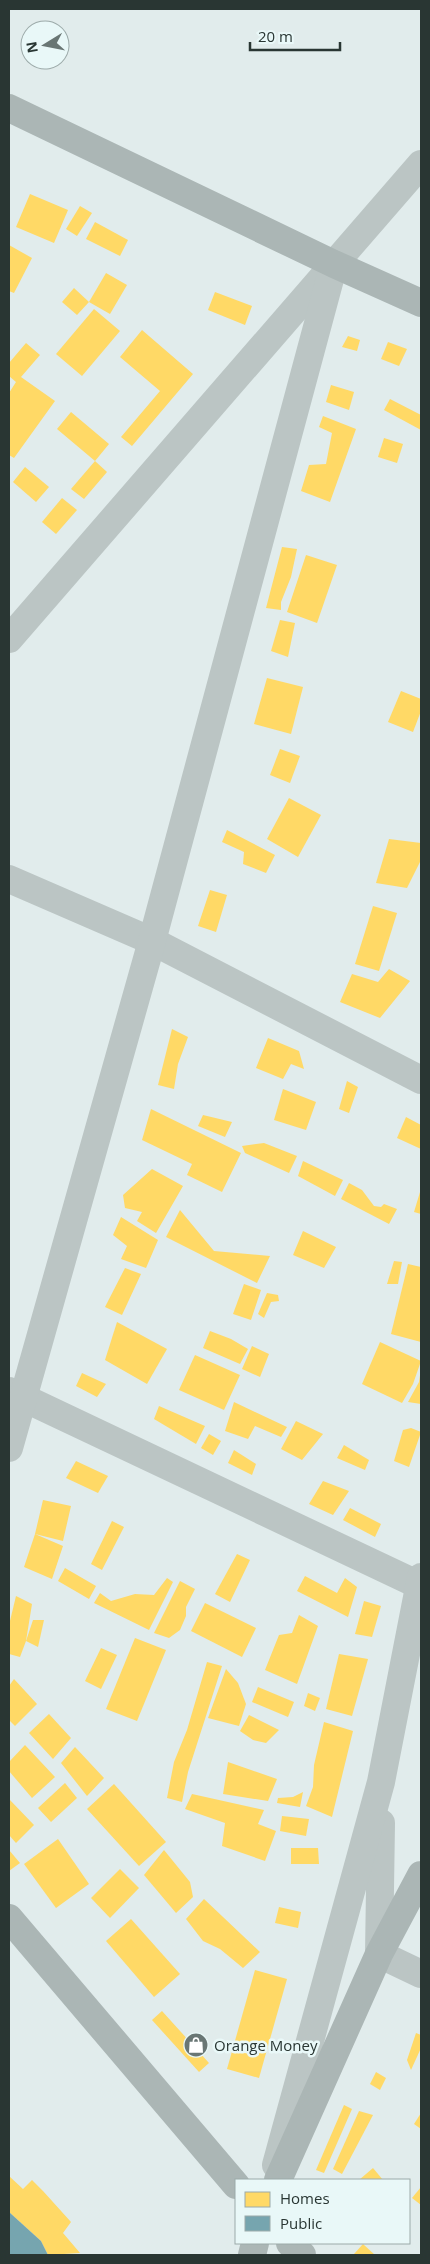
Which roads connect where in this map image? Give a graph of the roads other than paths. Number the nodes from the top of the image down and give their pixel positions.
1 (9, 108) edge
2 (421, 164) edge
3 (334, 264) junction
4 (421, 303) edge
5 (9, 639) edge
6 (9, 879) edge
7 (152, 941) junction
8 (421, 1080) edge
9 (16, 1395) edge
10 (9, 1448) edge
11 (420, 1581) edge
12 (381, 1782) junction
13 (421, 1875) edge
14 (9, 1918) edge
15 (378, 1954) junction
16 (421, 1974) edge
17 (272, 2179) edge
18 (278, 2179) edge
19 (235, 2184) edge
20 (291, 2244) edge
21 (302, 2255) edge

1 - 3 street
2 - 3 street
3 - 4 street
3 - 5 street
3 - 7 street
6 - 7 street
7 - 8 street
7 - 9 street
9 - 10 street
9 - 11 street
11 - 12 street
12 - 15 street
12 - 17 street
13 - 15 street
14 - 19 street
15 - 16 street
15 - 18 street
20 - 21 street

